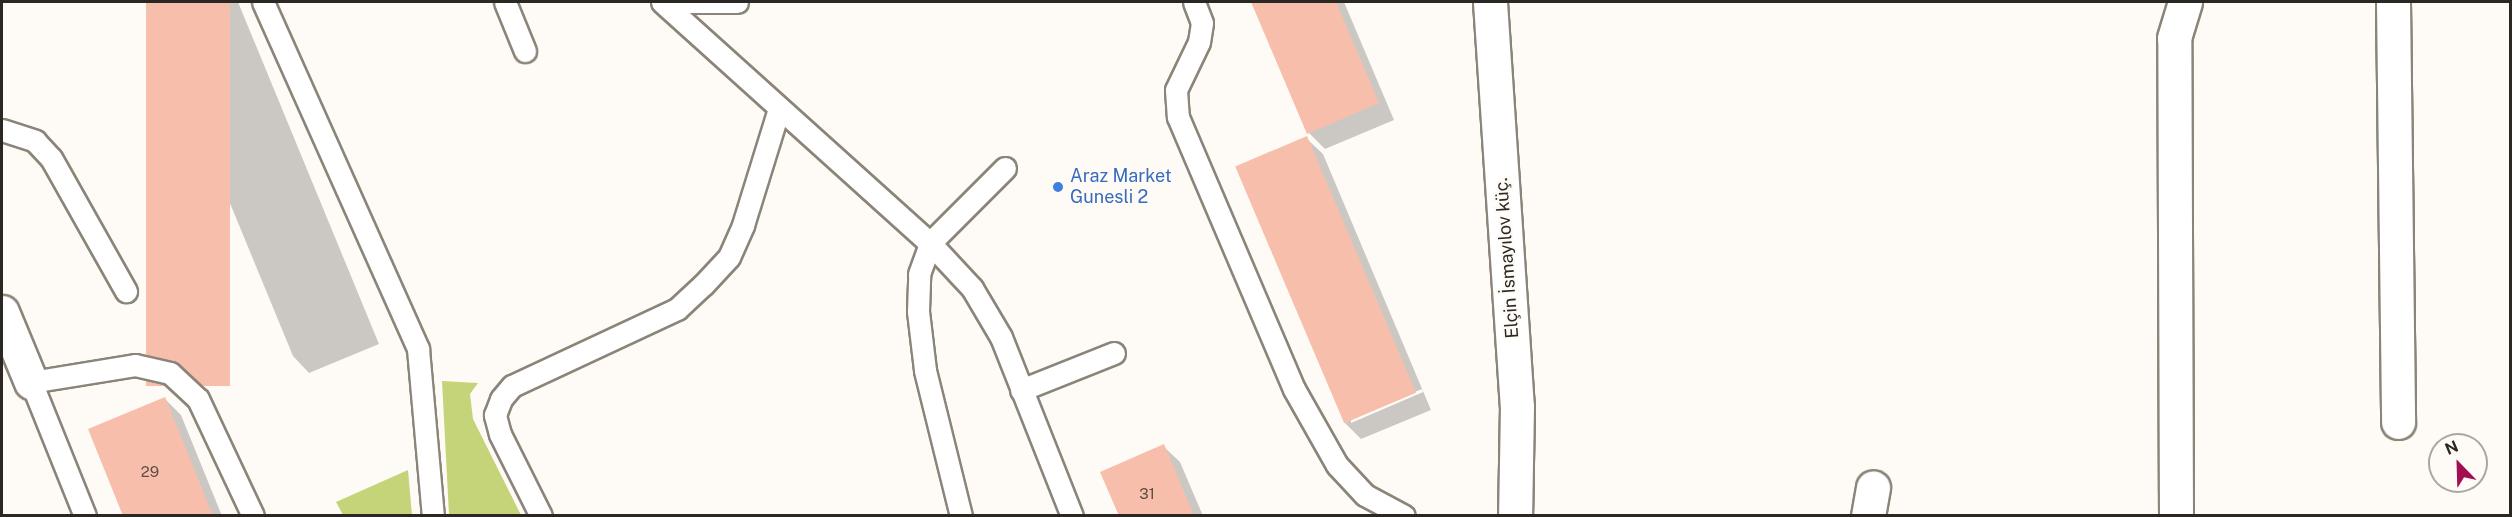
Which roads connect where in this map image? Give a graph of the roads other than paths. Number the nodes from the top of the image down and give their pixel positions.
1 (263, 2) edge
2 (505, 2) edge
3 (663, 2) edge
4 (737, 2) edge
5 (1194, 2) edge
6 (1490, 2) edge
7 (2185, 2) edge
8 (2393, 2) edge
9 (525, 51) dead end
10 (778, 109) junction
11 (2, 130) edge
12 (1005, 168) dead end
13 (930, 243) junction
14 (126, 291) dead end
15 (2, 312) edge
16 (1114, 353) dead end
17 (31, 382) junction
18 (1021, 390) junction
19 (2398, 422) dead end
20 (85, 516) edge
21 (253, 516) edge
22 (433, 516) edge
23 (541, 516) edge
24 (961, 516) edge
25 (1072, 516) edge
26 (1404, 516) edge
27 (1515, 516) edge
28 (2176, 516) edge

1 - 22 lane
2 - 9 lane
3 - 4 lane
3 - 10 lane
5 - 26 lane
6 - 27 street, Elçin İsmayılov küç.
7 - 28 street
8 - 19 street
10 - 13 lane
10 - 23 lane
11 - 14 lane
12 - 13 lane
13 - 18 lane
13 - 24 lane
15 - 17 street
16 - 18 lane
17 - 20 lane
17 - 21 lane
18 - 25 lane

